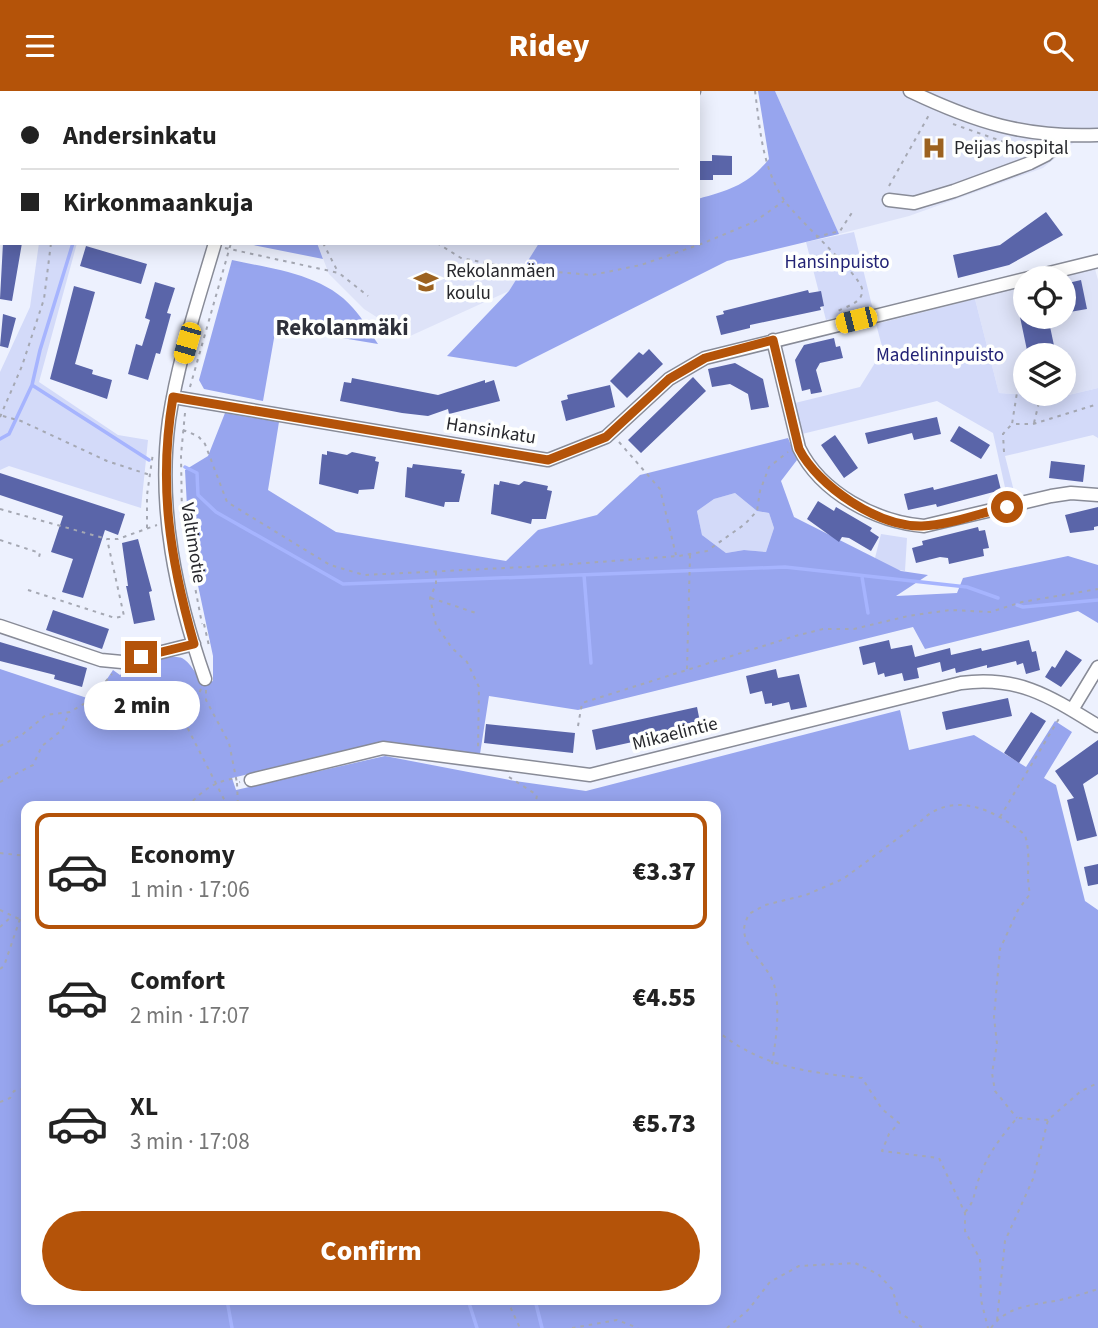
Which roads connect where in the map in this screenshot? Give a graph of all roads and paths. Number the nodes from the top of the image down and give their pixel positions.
1 (755, 91) edge
2 (910, 91) edge
3 (934, 103) junction
4 (1098, 135) edge
5 (1066, 137) junction
6 (887, 197) joint
7 (784, 201) junction
8 (853, 211) dead end
9 (815, 237) junction
10 (700, 244) edge
11 (51, 245) edge
12 (214, 245) edge
13 (217, 245) edge
14 (230, 245) edge
15 (325, 245) edge
16 (441, 245) edge
17 (698, 245) edge
18 (229, 249) junction
19 (1098, 261) edge
20 (339, 273) junction
21 (368, 296) dead end
22 (831, 325) junction
23 (773, 340) junction
24 (173, 397) junction
25 (188, 399) junction
26 (1098, 404) edge
27 (1015, 406) edge
28 (1038, 406) edge
29 (1, 417) edge
30 (1012, 424) junction
31 (1034, 424) junction
32 (183, 431) junction
33 (611, 433) junction
34 (799, 449) junction
35 (1004, 452) dead end
36 (150, 475) dead end
37 (150, 485) dead end
38 (1098, 495) edge
39 (0, 509) edge
40 (167, 522) junction
41 (147, 529) junction
42 (0, 540) edge
43 (107, 540) junction
44 (7, 543) junction
45 (6, 548) dead end
46 (690, 554) junction
47 (677, 556) junction
48 (38, 561) dead end
49 (435, 571) junction
50 (1098, 589) edge
51 (28, 590) dead end
52 (430, 598) junction
53 (479, 614) dead end
54 (0, 626) edge
55 (189, 627) junction
56 (194, 644) junction
57 (122, 662) junction
58 (1098, 667) edge
59 (687, 670) junction
60 (205, 678) junction
61 (1067, 711) junction
62 (69, 712) junction
63 (578, 726) dead end
64 (1098, 726) edge
65 (0, 746) edge
66 (478, 761) junction
67 (507, 776) dead end
68 (236, 778) junction
69 (251, 780) joint
70 (0, 782) edge
71 (216, 782) junction
72 (237, 783) junction
73 (192, 801) edge
74 (225, 801) edge
75 (238, 801) edge
76 (536, 801) edge
77 (1000, 817) junction
78 (0, 853) edge
79 (21, 855) edge
80 (0, 910) edge
81 (13, 916) junction
82 (20, 919) joint
83 (0, 927) edge
84 (0, 969) edge
85 (721, 1034) edge
86 (772, 1064) junction
87 (1098, 1083) edge
88 (21, 1090) edge
89 (0, 1102) edge
90 (1017, 1118) junction
91 (1048, 1120) junction
92 (965, 1213) junction
93 (1098, 1289) edge
94 (509, 1305) edge
95 (997, 1320) junction
96 (520, 1328) edge
97 (572, 1328) edge
98 (638, 1328) edge
99 (727, 1328) edge
100 (923, 1328) edge
101 (989, 1328) edge

1 - 7 path
2 - 3 street
3 - 5 street
3 - 6 path
4 - 5 street
5 - 6 street
7 - 9 path
7 - 10 path
8 - 9 path
9 - 22 path
11 - 29 path
12 - 24 street, Valtimotie
13 - 18 path
14 - 18 path
15 - 20 path
16 - 17 path
18 - 20 path
18 - 25 path
19 - 22 street, Hansinkatu
20 - 21 path
22 - 23 street, Hansinkatu
23 - 33 street, Hansinkatu
23 - 34 street
24 - 25 street, Hansinkatu
24 - 40 street, Valtimotie
25 - 32 path
25 - 33 street, Hansinkatu
26 - 31 path
27 - 30 path
28 - 31 path
29 - 36 path
30 - 31 path
30 - 35 path
32 - 49 path
32 - 55 path
33 - 47 path
34 - 38 street
34 - 46 path
37 - 41 path
39 - 43 path
40 - 41 path
40 - 55 street, Valtimotie
41 - 43 path
42 - 44 path
43 - 51 path
44 - 45 path
44 - 48 path
46 - 47 path
46 - 59 path
47 - 49 path
49 - 52 path
50 - 59 path
52 - 53 path
52 - 66 path
54 - 57 street
55 - 56 street, Valtimotie
56 - 57 street
56 - 60 street, Valtimotie
57 - 62 path
58 - 61 street
59 - 63 path
60 - 68 path
60 - 71 path
61 - 64 street, Mikaelintie
61 - 66 street, Mikaelintie
61 - 77 path
62 - 65 path
62 - 70 path
66 - 69 street, Mikaelintie
67 - 76 path
68 - 71 path
68 - 72 path
69 - 72 path
71 - 73 path
71 - 74 path
72 - 75 path
77 - 86 path
77 - 90 path
78 - 79 path
80 - 81 path
81 - 82 path
81 - 83 path
82 - 84 path
85 - 86 path
86 - 92 path
87 - 91 path
88 - 89 path
90 - 91 path
90 - 92 path
91 - 95 path
92 - 101 path
93 - 95 path
94 - 96 path
95 - 101 path
97 - 98 path
99 - 100 path

